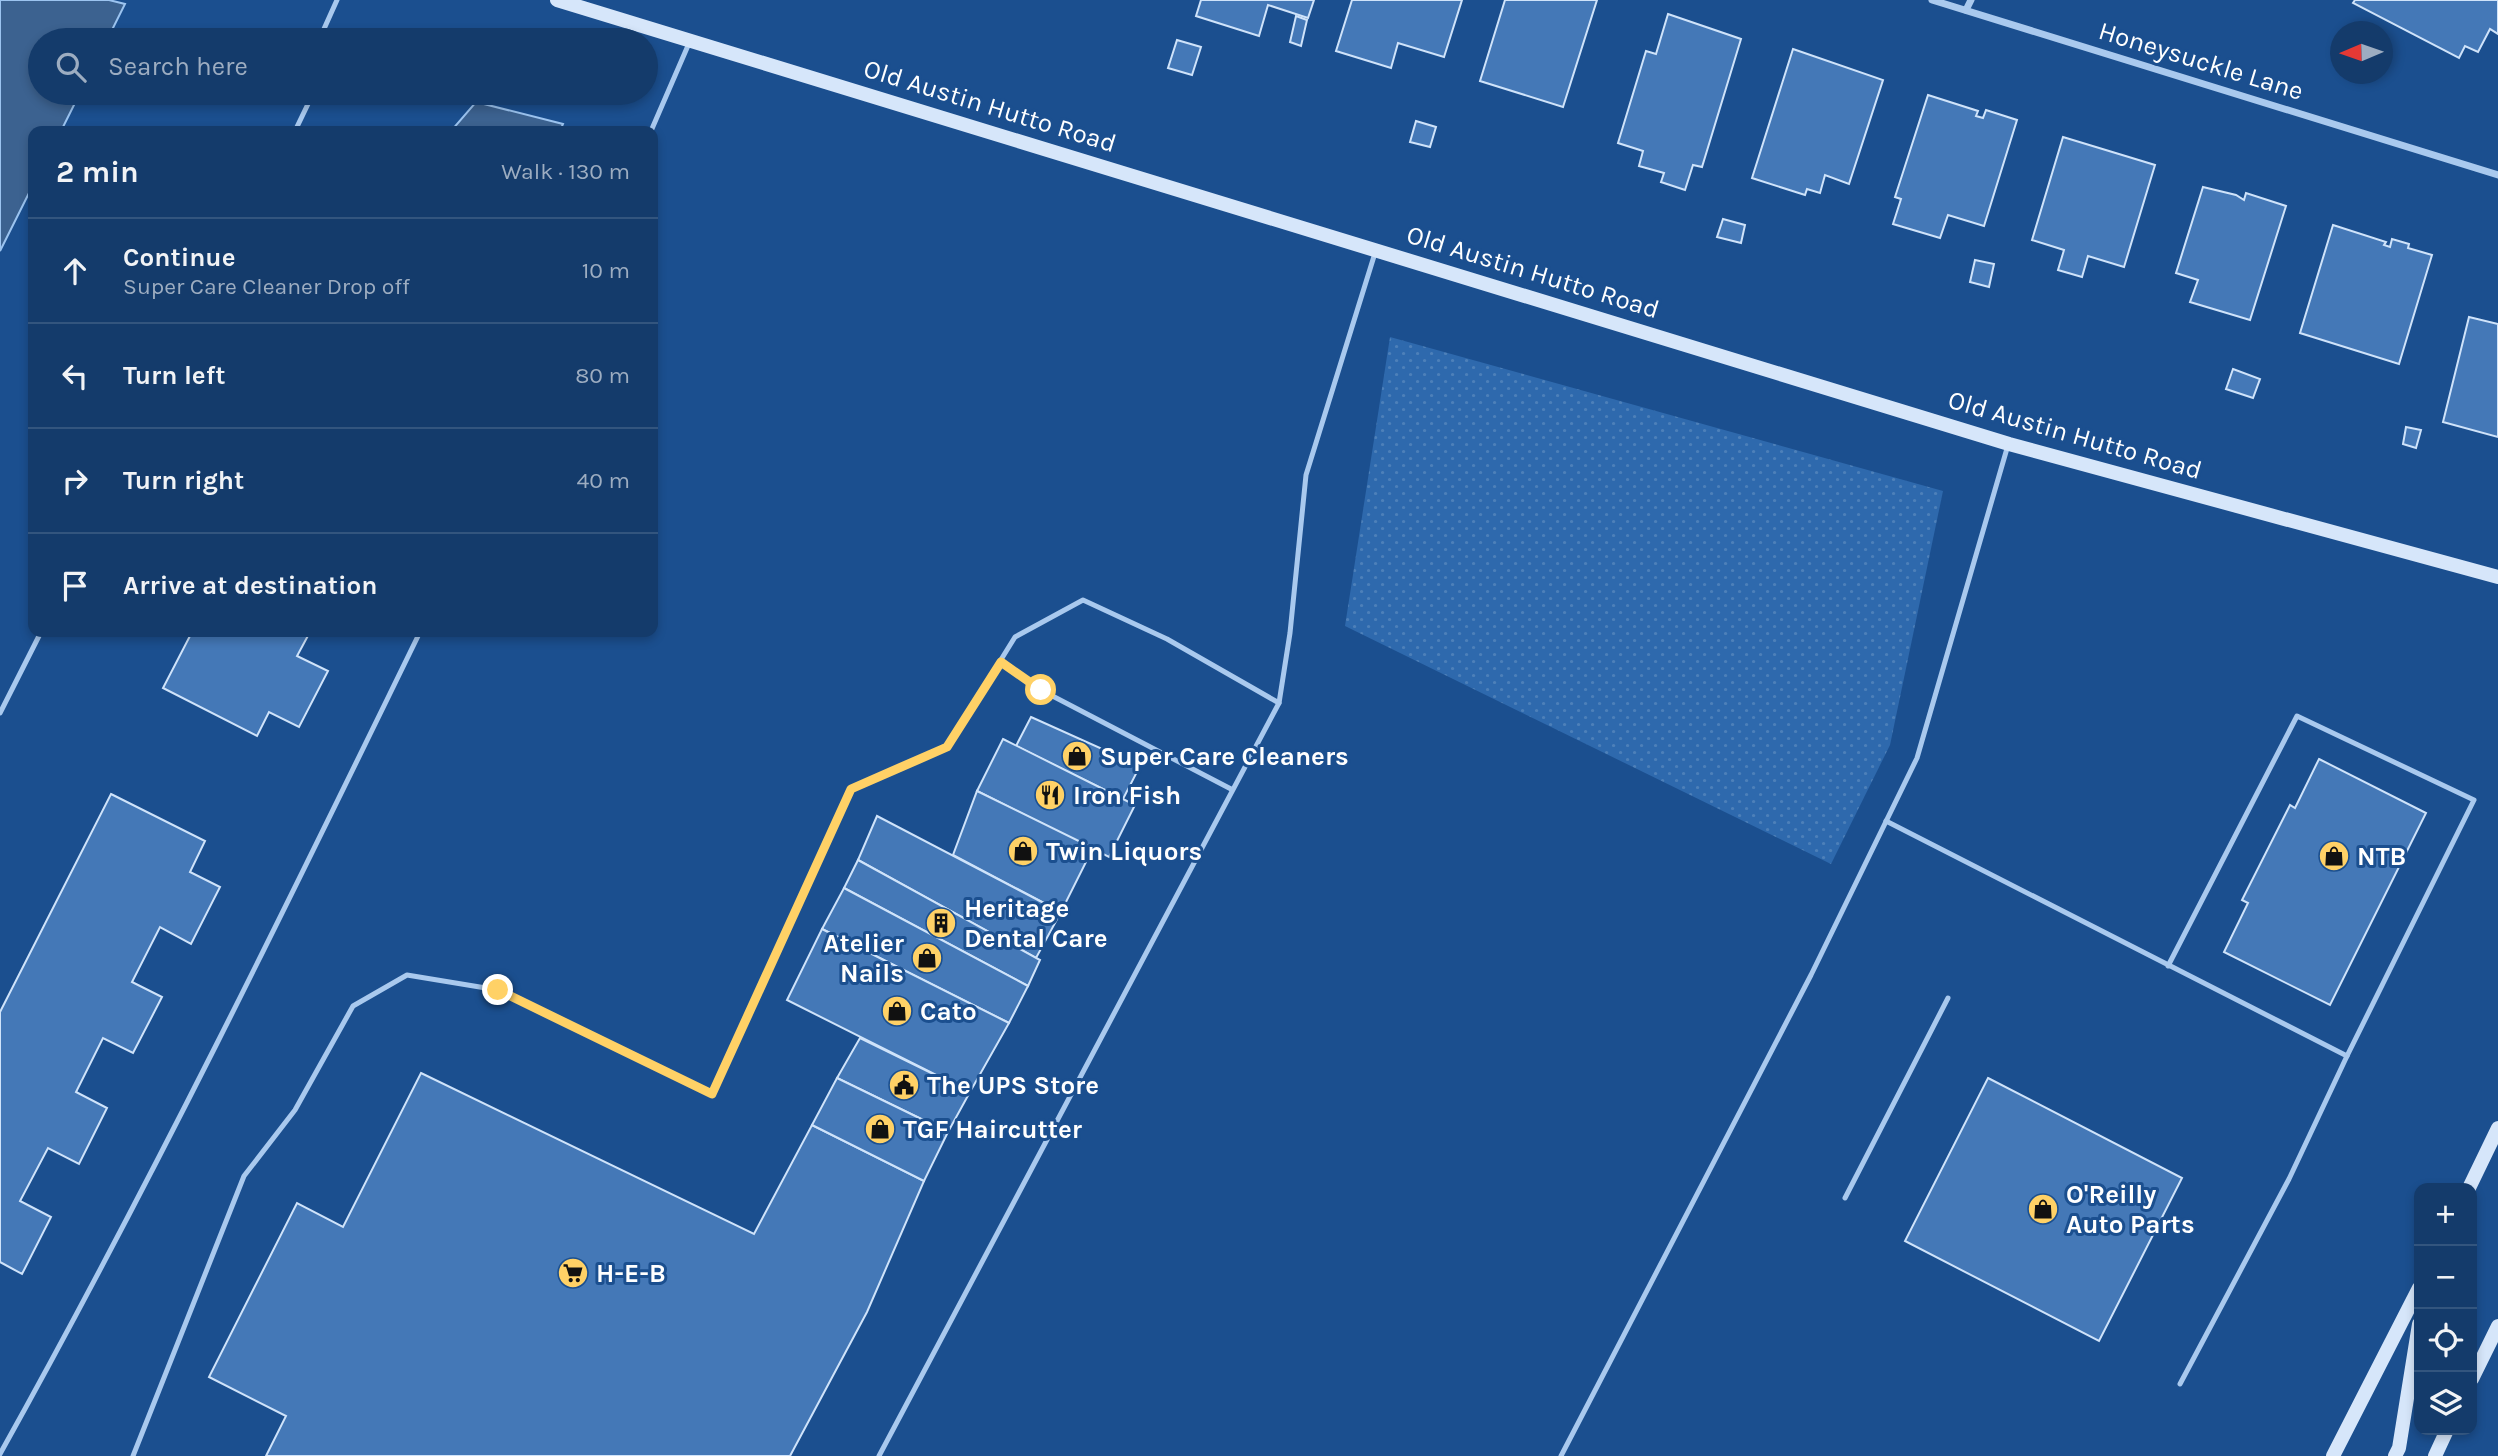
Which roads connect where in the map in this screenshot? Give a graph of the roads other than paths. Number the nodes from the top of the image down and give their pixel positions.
1 (337, 0) edge
2 (557, 0) edge
3 (1932, 0) edge
4 (1971, 0) edge
5 (1966, 10) junction
6 (324, 28) edge
7 (651, 28) edge
8 (658, 30) edge
9 (691, 40) junction
10 (308, 105) edge
11 (298, 126) edge
12 (653, 126) edge
13 (2498, 175) edge
14 (1376, 250) junction
15 (2009, 444) junction
16 (2498, 577) edge
17 (38, 637) edge
18 (418, 637) edge
19 (1001, 662) junction
20 (1279, 703) junction
21 (0, 713) edge
22 (1231, 789) junction
23 (1886, 821) junction
24 (2168, 966) junction
25 (1948, 998) dead end
26 (2347, 1056) junction
27 (2498, 1128) edge
28 (2471, 1183) edge
29 (1845, 1198) dead end
30 (2414, 1298) edge
31 (2498, 1325) edge
32 (2414, 1355) edge
33 (2476, 1372) edge
34 (2180, 1384) dead end
35 (2445, 1435) edge
36 (0, 1454) edge
37 (133, 1456) edge
38 (879, 1456) edge
39 (1562, 1456) edge
40 (2333, 1456) edge
41 (2395, 1456) edge
42 (2435, 1456) edge

1 - 6 lane
2 - 7 street, Old Austin Hutto Road
3 - 5 street, Honeysuckle Lane
4 - 5 street
5 - 13 street, Honeysuckle Lane
8 - 9 street, Old Austin Hutto Road
9 - 12 lane
9 - 14 street, Old Austin Hutto Road
10 - 11 lane
14 - 15 street, Old Austin Hutto Road
14 - 20 lane
15 - 16 street, Old Austin Hutto Road
15 - 23 lane
17 - 21 lane
18 - 36 lane
19 - 20 lane
19 - 22 lane
19 - 37 lane
20 - 22 lane
22 - 38 lane
23 - 24 lane
23 - 39 lane
24 - 26 lane
24 - 26 lane
25 - 29 lane
26 - 34 lane
27 - 28 street
30 - 40 street
31 - 33 street
32 - 41 street
35 - 42 street

